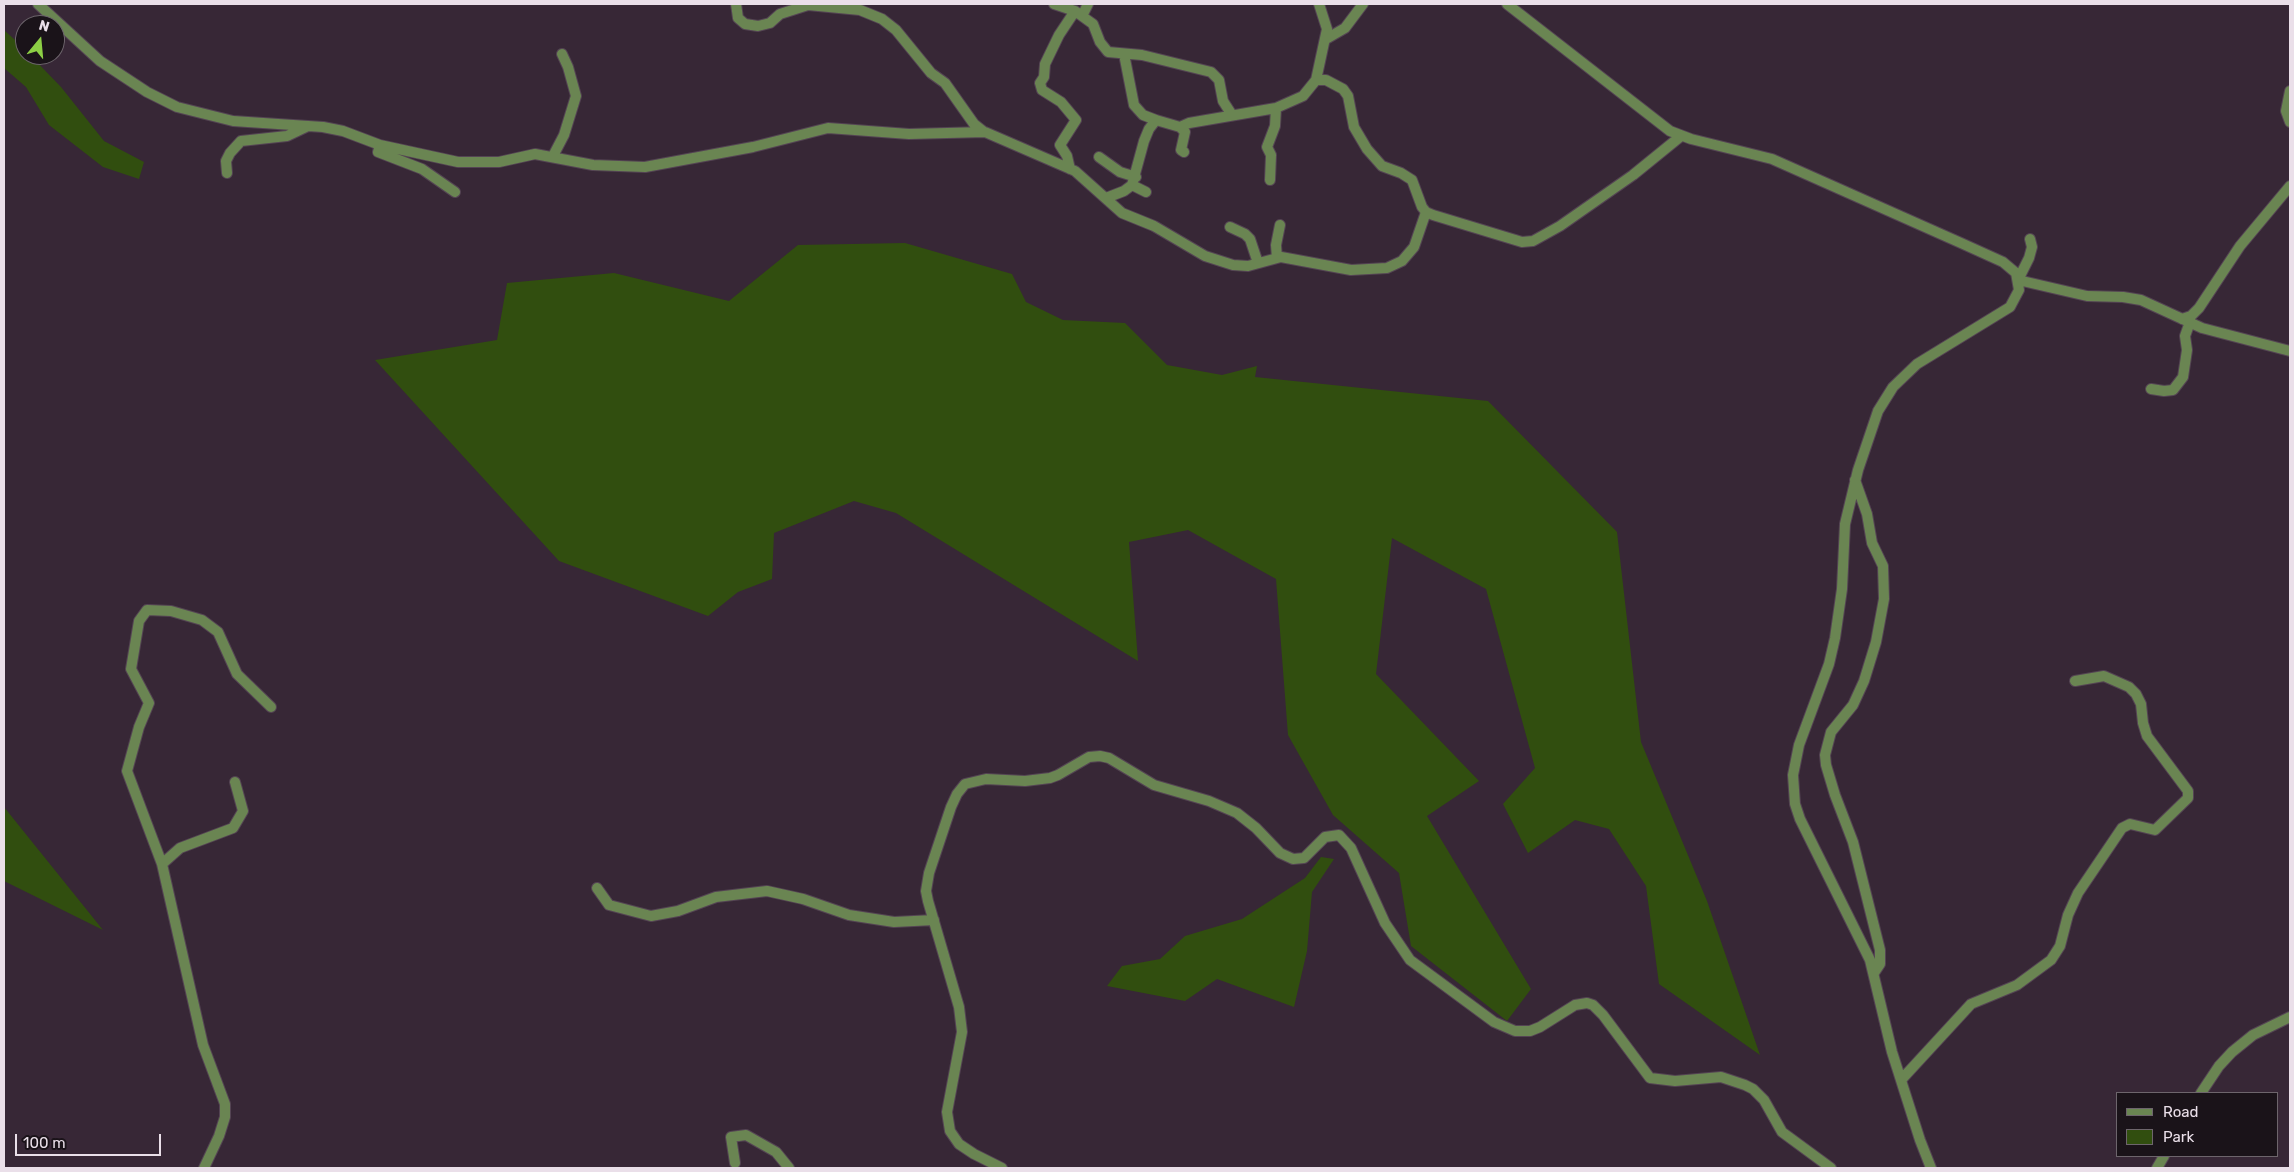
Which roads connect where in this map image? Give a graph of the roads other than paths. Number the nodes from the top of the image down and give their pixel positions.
1 (38, 4) edge
2 (736, 4) edge
3 (1054, 4) edge
4 (1088, 4) edge
5 (1319, 4) edge
6 (1363, 4) edge
7 (1507, 4) edge
8 (1078, 13) junction
9 (1326, 39) junction
10 (562, 54) dead end
11 (1124, 54) junction
12 (1316, 80) junction
13 (2290, 91) edge
14 (1276, 108) junction
15 (1232, 115) junction
16 (1156, 120) junction
17 (2290, 122) edge
18 (308, 126) junction
19 (1180, 126) junction
20 (985, 132) junction
21 (1681, 136) junction
22 (380, 145) junction
23 (1184, 152) dead end
24 (553, 156) junction
25 (1099, 157) dead end
26 (1070, 169) junction
27 (227, 173) dead end
28 (1270, 180) dead end
29 (1134, 181) junction
30 (2290, 186) edge
31 (454, 192) dead end
32 (1146, 192) dead end
33 (1106, 198) junction
34 (1426, 212) junction
35 (1280, 226) dead end
36 (1230, 227) dead end
37 (2030, 239) dead end
38 (1277, 258) junction
39 (1258, 263) junction
40 (2018, 280) junction
41 (2186, 320) junction
42 (2290, 351) edge
43 (2151, 389) dead end
44 (1855, 480) junction
45 (2075, 681) dead end
46 (271, 707) dead end
47 (235, 782) dead end
48 (162, 864) junction
49 (597, 888) dead end
50 (934, 920) junction
51 (1874, 973) junction
52 (2290, 1017) edge
53 (1901, 1080) junction
54 (2202, 1092) edge
55 (2163, 1157) edge
56 (735, 1163) dead end
57 (204, 1168) edge
58 (789, 1168) edge
59 (1002, 1168) edge
60 (1831, 1168) edge
61 (1931, 1168) edge
62 (2157, 1168) edge

1 - 18 street
2 - 20 street
3 - 8 street
4 - 8 street
5 - 9 street
6 - 9 street
7 - 21 street
8 - 11 street
8 - 26 street
9 - 12 street
10 - 24 street
11 - 15 street
11 - 16 street
12 - 14 street
12 - 34 street
13 - 17 street
14 - 15 street
14 - 28 street
15 - 19 street
16 - 19 street
16 - 29 street
18 - 22 street
18 - 27 street
19 - 23 street
20 - 24 street
20 - 26 street
21 - 34 street
21 - 40 street
22 - 24 street
22 - 31 street
25 - 29 street
26 - 33 street
29 - 32 street
29 - 33 street
30 - 41 street
33 - 39 street
34 - 38 street
35 - 38 street
36 - 39 street
37 - 40 street
38 - 39 street
40 - 41 street
40 - 44 street
41 - 42 street
41 - 43 street
44 - 51 street
44 - 51 street
45 - 53 street
46 - 48 street
47 - 48 street
48 - 57 street
49 - 50 street
50 - 59 street
50 - 60 street
51 - 53 street
52 - 54 street
53 - 61 street
55 - 62 street
56 - 58 street

